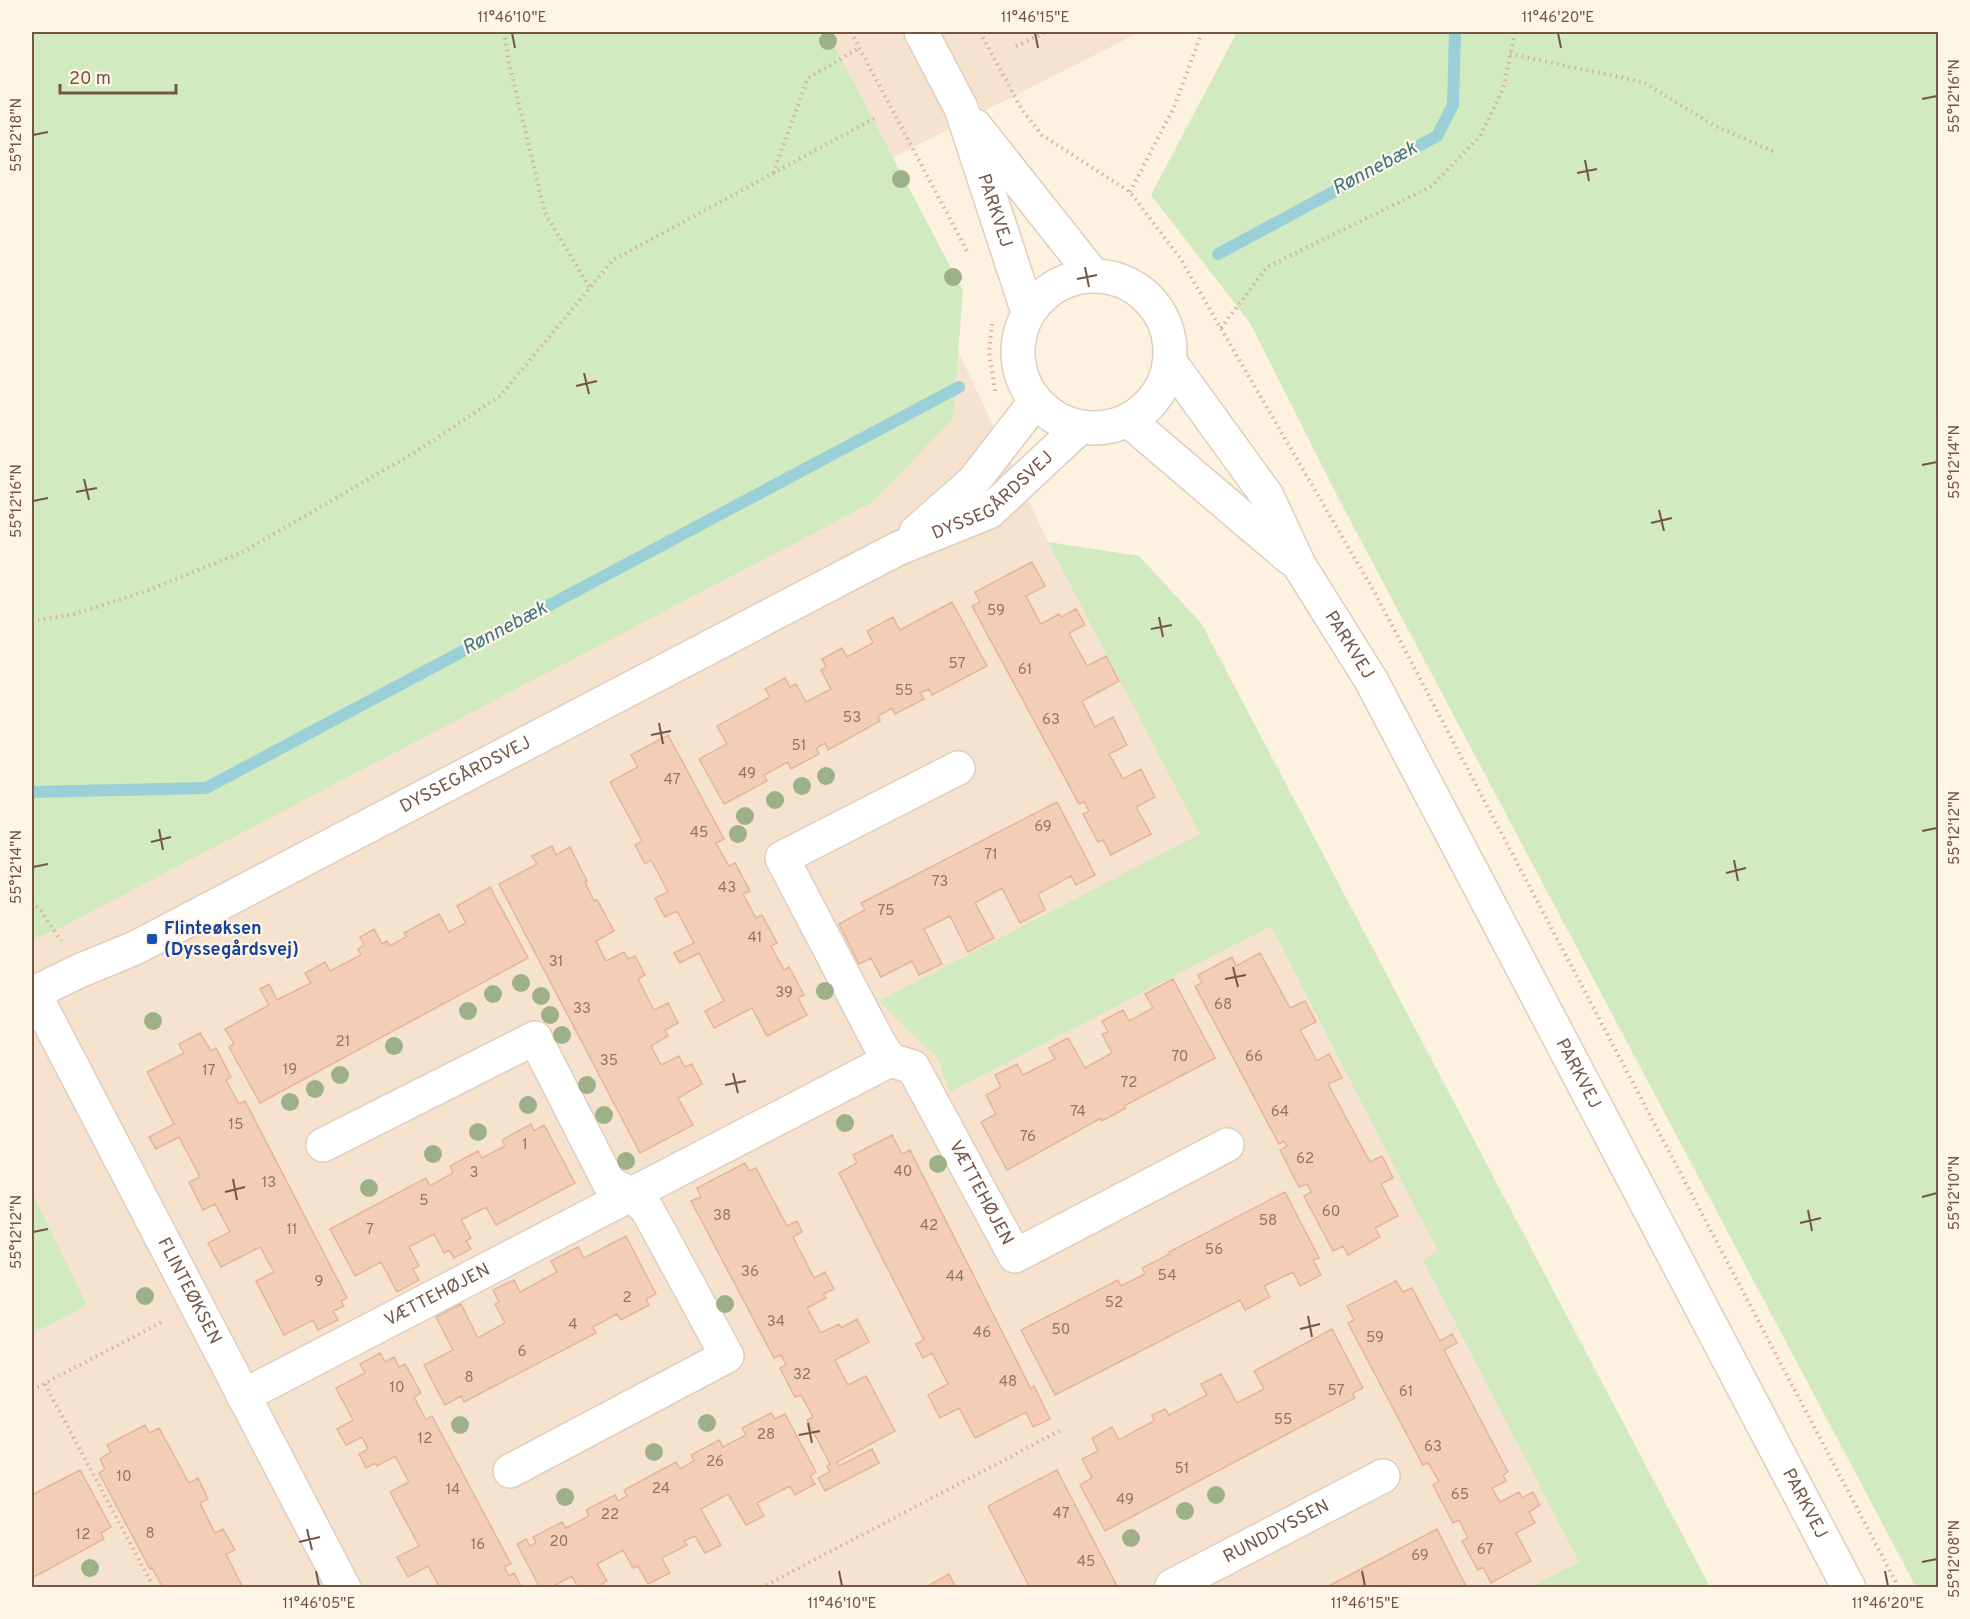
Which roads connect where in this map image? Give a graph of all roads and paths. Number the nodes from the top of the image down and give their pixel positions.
1 (504, 32) edge
2 (850, 32) edge
3 (921, 32) edge
4 (1046, 32) edge
5 (1202, 32) edge
6 (1515, 32) edge
7 (1016, 46) dead end
8 (859, 48) junction
9 (1510, 54) junction
10 (960, 108) junction
11 (875, 118) dead end
12 (1775, 152) dead end
13 (773, 174) junction
14 (1130, 192) dead end
15 (972, 260) dead end
16 (1093, 275) junction
17 (590, 288) junction
18 (1028, 312) junction
19 (993, 318) dead end
20 (1221, 328) dead end
21 (1170, 362) junction
22 (996, 392) dead end
23 (1035, 402) junction
24 (1128, 420) junction
25 (1080, 427) junction
26 (897, 549) junction
27 (1299, 565) junction
28 (32, 621) edge
29 (958, 768) dead end
30 (32, 808) edge
31 (33, 819) edge
32 (32, 854) edge
33 (33, 994) edge
34 (890, 1060) junction
35 (323, 1145) dead end
36 (1227, 1145) dead end
37 (631, 1194) junction
38 (195, 1304) junction
39 (45, 1384) junction
40 (32, 1390) edge
41 (243, 1396) junction
42 (1063, 1429) dead end
43 (510, 1471) dead end
44 (1383, 1476) dead end
45 (154, 1587) edge
46 (344, 1587) edge
47 (761, 1587) edge
48 (1173, 1587) edge
49 (1849, 1587) edge

1 - 17 path
2 - 8 path
3 - 10 street, PARKVEJ
4 - 7 path
5 - 14 path
6 - 9 path
8 - 13 path
8 - 15 path
9 - 12 path
9 - 20 path
10 - 16 street, PARKVEJ
10 - 18 street, PARKVEJ
11 - 13 path
13 - 17 path
16 - 18 street
16 - 21 street
17 - 28 path
18 - 23 street
19 - 22 path
21 - 24 street
21 - 27 street, PARKVEJ
23 - 25 street
23 - 26 street, DYSSEGÅRDSVEJ
24 - 25 street
24 - 27 street, PARKVEJ
25 - 26 street, DYSSEGÅRDSVEJ
26 - 33 street, DYSSEGÅRDSVEJ
27 - 49 street, PARKVEJ
29 - 34 street
30 - 31 path
31 - 32 path
33 - 38 street, FLINTEØKSEN
34 - 36 street, VÆTTEHØJEN
34 - 37 street, VÆTTEHØJEN
35 - 37 street
37 - 41 street, VÆTTEHØJEN
37 - 43 street
38 - 39 path
38 - 41 street, FLINTEØKSEN
39 - 40 path
39 - 45 path
41 - 46 street, FLINTEØKSEN
42 - 47 path
44 - 48 street, RUNDDYSSEN

